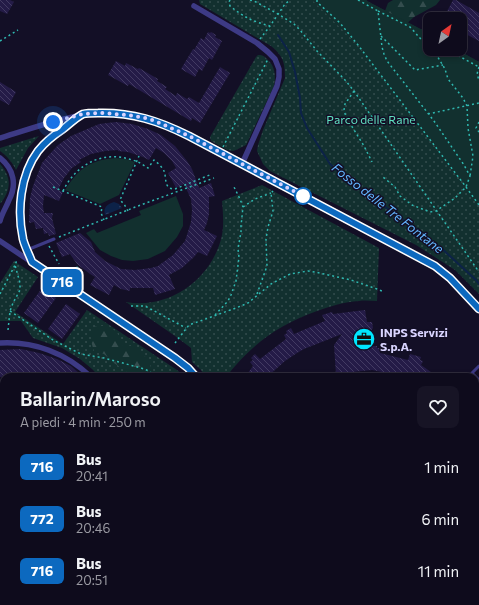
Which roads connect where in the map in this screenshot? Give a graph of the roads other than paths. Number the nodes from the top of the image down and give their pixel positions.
1 (194, 6) dead end
2 (83, 114) junction
3 (0, 138) edge
4 (0, 158) edge
5 (242, 164) junction
6 (1, 212) edge
7 (0, 221) edge
8 (54, 239) road end
9 (0, 241) edge
10 (27, 250) junction
11 (32, 262) junction
12 (479, 309) edge
13 (0, 343) edge
14 (86, 373) edge
15 (192, 373) edge

1 - 5 street
2 - 3 street
2 - 5 street
2 - 10 street
4 - 6 street
5 - 12 street
6 - 7 street
8 - 10 lane
9 - 11 street
10 - 11 street
11 - 15 street
13 - 14 street

